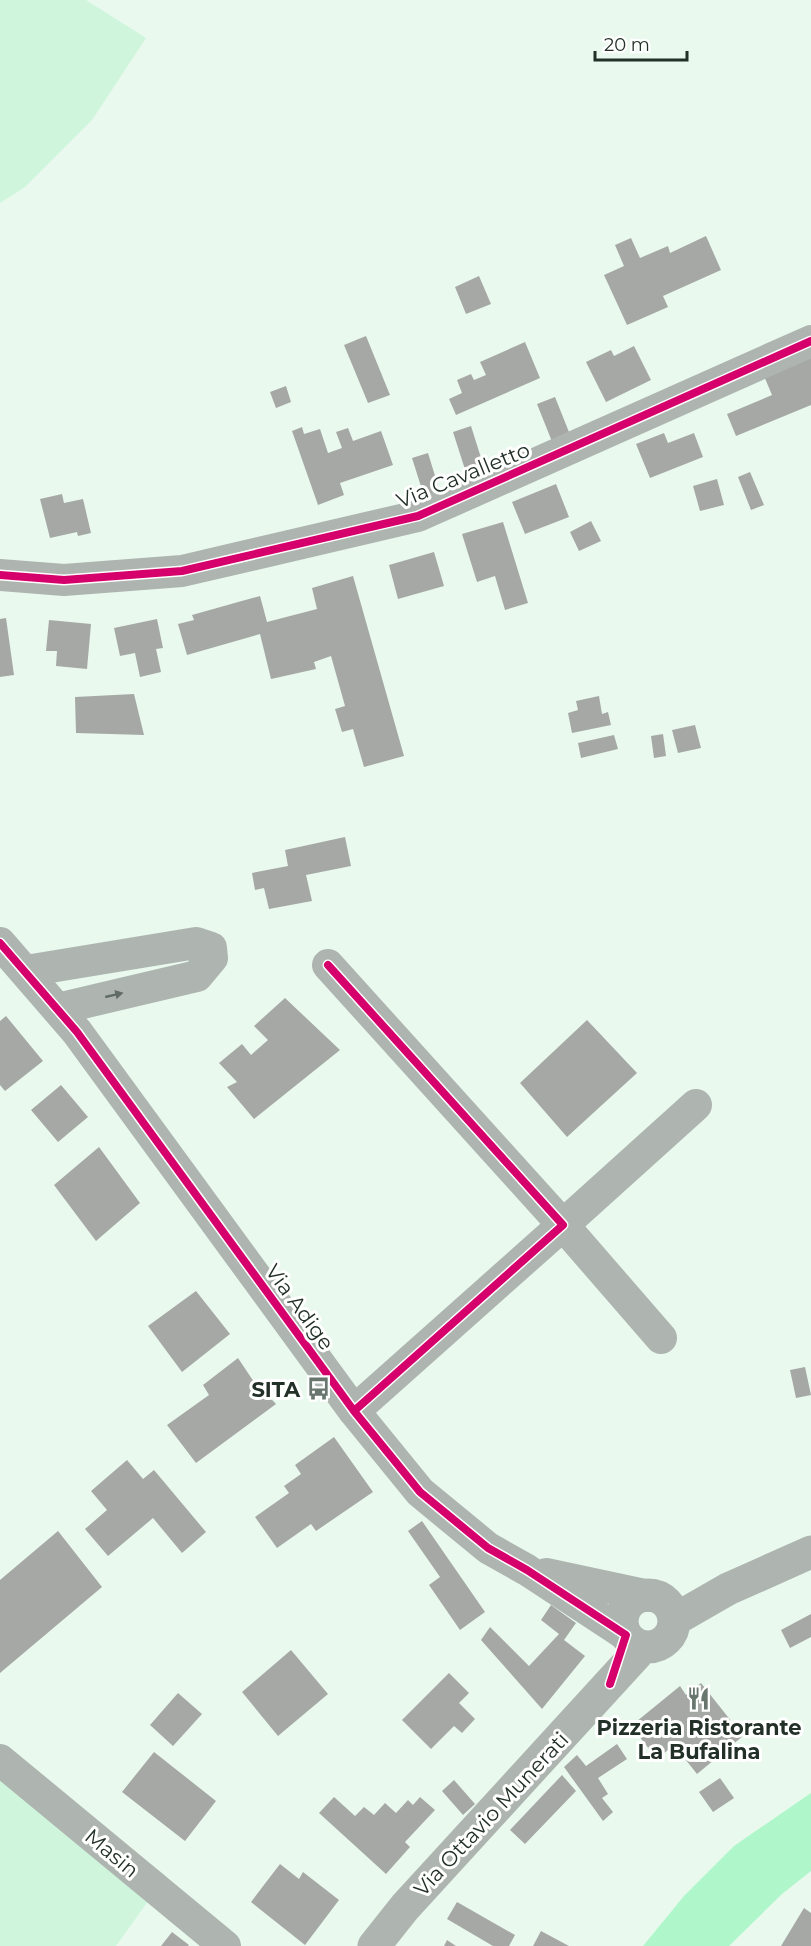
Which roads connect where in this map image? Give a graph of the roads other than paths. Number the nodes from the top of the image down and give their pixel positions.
1 (811, 341) edge
2 (0, 575) edge
3 (0, 943) edge
4 (328, 965) dead end
5 (26, 972) junction
6 (57, 1009) junction
7 (696, 1105) dead end
8 (563, 1225) junction
9 (661, 1338) dead end
10 (354, 1411) junction
11 (811, 1552) edge
12 (527, 1570) junction
13 (661, 1605) junction
14 (634, 1641) junction
15 (0, 1760) edge
16 (225, 1946) edge
17 (374, 1946) edge

1 - 2 street, Via Cavalletto
3 - 5 street, Via Adige
4 - 8 street
5 - 6 street, Via Adige
6 -> 5 street
6 - 10 street, Via Adige
7 - 8 street
8 - 9 street
8 - 10 street
10 - 12 street, Via Adige
11 - 13 street, Via Ottavio Munerati
12 - 13 street, Via Adige
12 - 14 street, Via Adige
13 - 14 street
13 - 14 street, Via Ottavio Munerati
14 - 17 street, Via Ottavio Munerati
15 - 16 street, Masin

